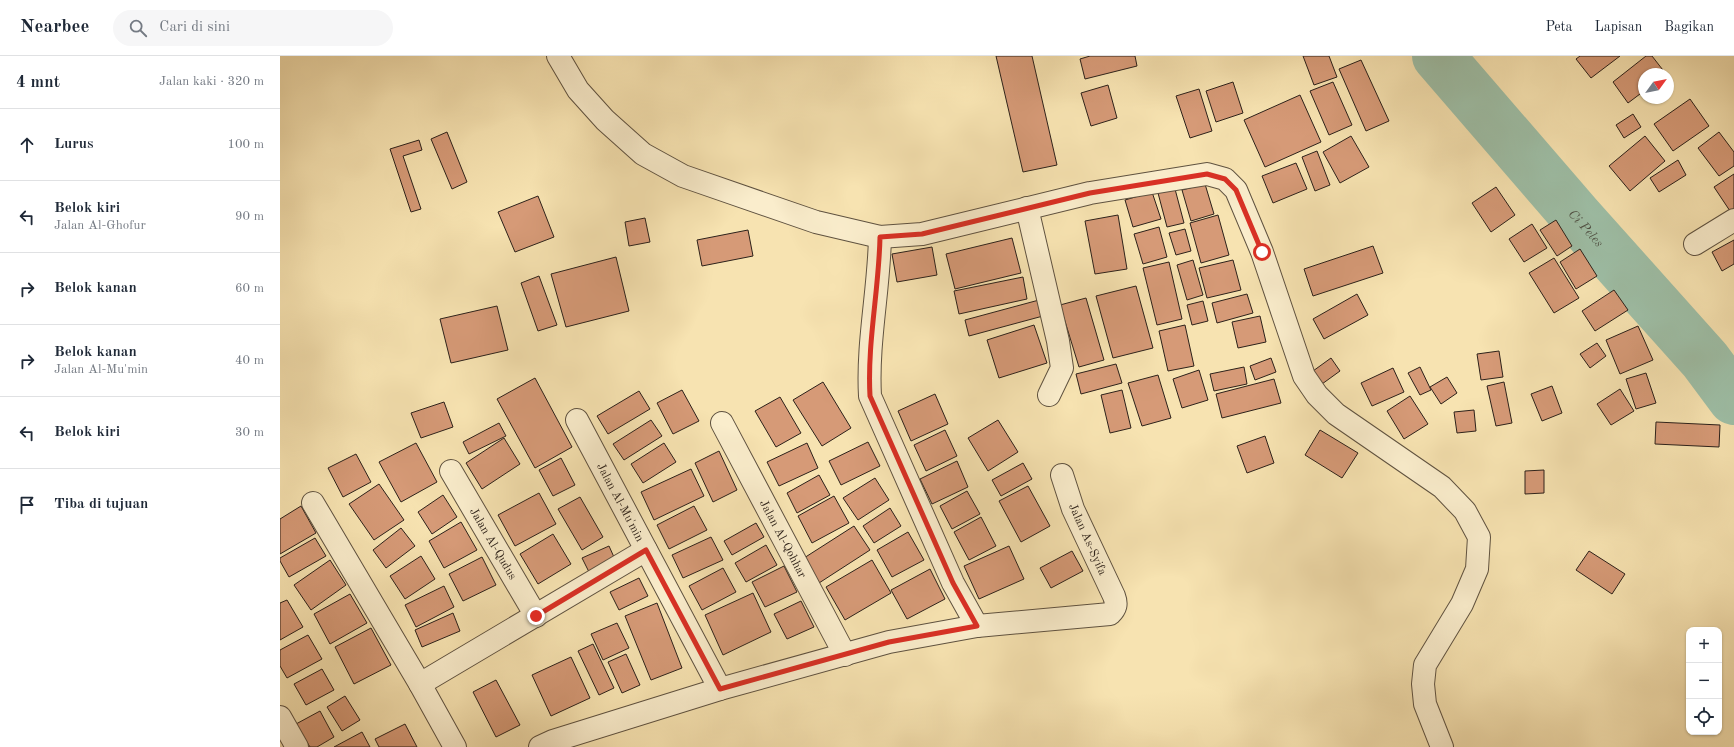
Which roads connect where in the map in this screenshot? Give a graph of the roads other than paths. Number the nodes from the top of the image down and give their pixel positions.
1 (558, 56) edge
2 (1027, 208) junction
3 (1734, 220) edge
4 (880, 237) junction
5 (1694, 244) dead end
6 (1049, 395) dead end
7 (577, 420) dead end
8 (722, 423) dead end
9 (451, 471) dead end
10 (1062, 475) dead end
11 (313, 503) dead end
12 (646, 550) junction
13 (536, 616) junction
14 (977, 626) junction
15 (845, 655) junction
16 (420, 684) junction
17 (720, 689) junction
18 (280, 718) edge
19 (298, 747) edge
20 (455, 747) edge
21 (540, 747) edge
22 (1442, 747) edge

1 - 4 street
2 - 4 street
2 - 6 street
2 - 22 street
3 - 5 street
4 - 14 street
7 - 12 street, Jalan Al-Mu'min
8 - 15 street, Jalan Al-Qohhar
9 - 13 street, Jalan Al-Qudus
10 - 14 street, Jalan As-Syifa
11 - 16 street
12 - 13 street
12 - 17 street, Jalan Al-Mu'min
13 - 16 street
14 - 15 street
15 - 17 street
16 - 20 street
17 - 21 street
18 - 19 street

